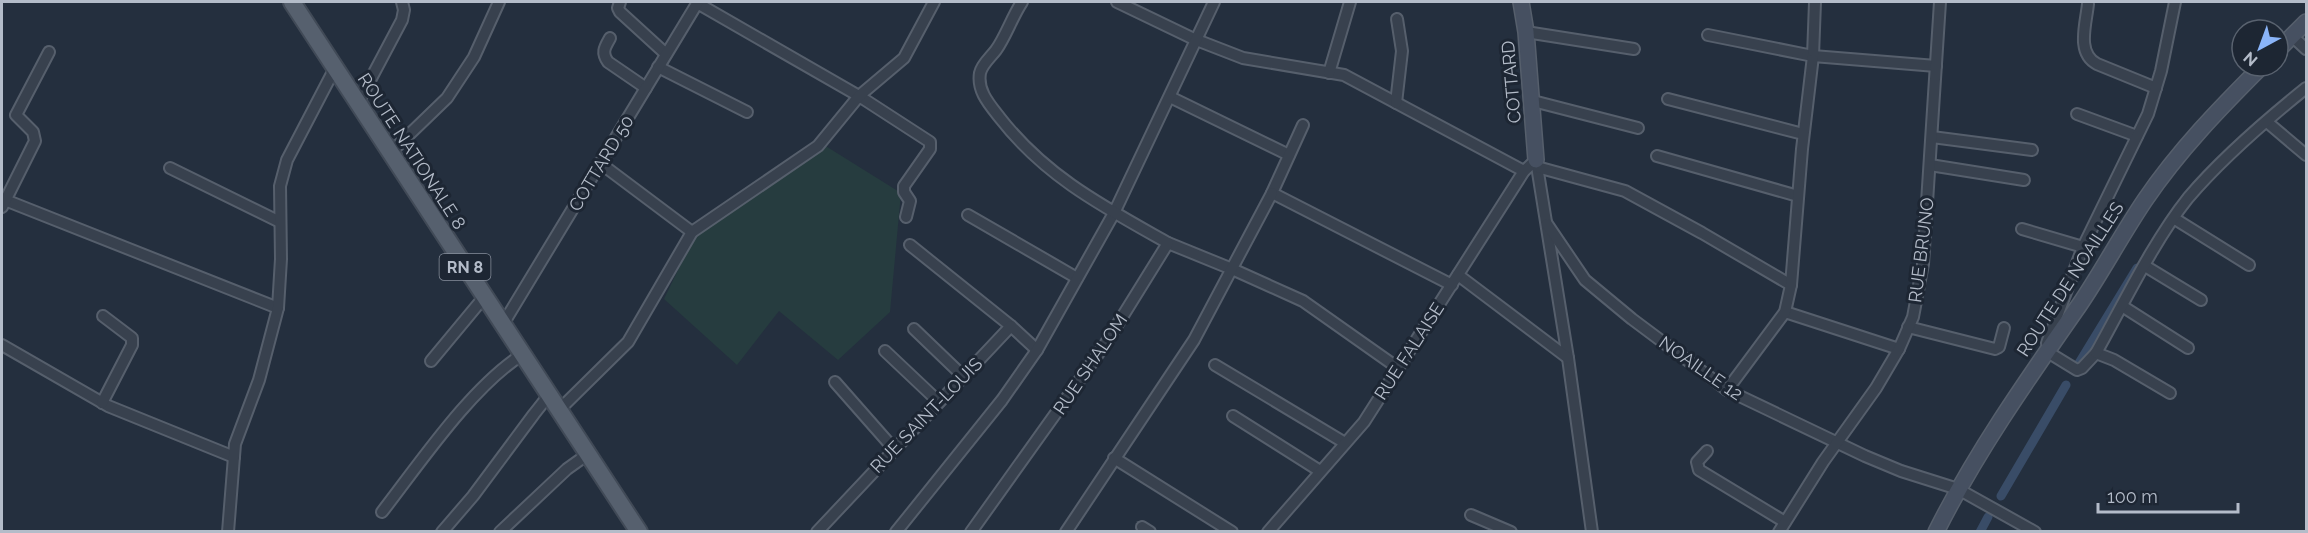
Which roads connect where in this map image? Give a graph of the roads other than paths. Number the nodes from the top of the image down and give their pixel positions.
1 (292, 2) edge
2 (402, 2) edge
3 (499, 2) edge
4 (620, 2) edge
5 (697, 2) edge
6 (934, 2) edge
7 (1022, 2) edge
8 (1117, 2) edge
9 (1214, 2) edge
10 (1350, 2) edge
11 (1811, 2) edge
12 (1940, 2) edge
13 (2175, 2) edge
14 (2088, 4) dead end
15 (1525, 6) edge
16 (1398, 19) dead end
17 (2307, 22) edge
18 (1526, 32) junction
19 (1708, 34) dead end
20 (2292, 36) joint
21 (610, 38) dead end
22 (1194, 39) junction
23 (1634, 49) dead end
24 (2307, 49) edge
25 (49, 52) dead end
26 (666, 54) junction
27 (1813, 56) junction
28 (1936, 66) junction
29 (658, 67) junction
30 (335, 68) junction
31 (1329, 73) junction
32 (2250, 78) edge
33 (646, 88) junction
34 (2156, 88) junction
35 (2307, 88) edge
36 (859, 96) junction
37 (1170, 97) junction
38 (1668, 99) dead end
39 (1533, 101) junction
40 (358, 103) junction
41 (1396, 103) junction
42 (747, 112) dead end
43 (2077, 114) dead end
44 (2267, 123) junction
45 (1303, 125) dead end
46 (1638, 128) dead end
47 (1803, 134) junction
48 (2137, 136) junction
49 (1932, 137) junction
50 (2032, 150) dead end
51 (390, 153) junction
52 (1289, 155) junction
53 (2307, 155) edge
54 (1657, 156) dead end
55 (600, 163) junction
56 (1537, 163) junction
57 (1930, 165) junction
58 (170, 168) dead end
59 (1524, 171) junction
60 (2024, 180) dead end
61 (1272, 193) junction
62 (1798, 196) junction
63 (3, 203) edge
64 (1114, 213) junction
65 (968, 215) dead end
66 (906, 217) dead end
67 (2175, 219) junction
68 (280, 222) junction
69 (1546, 224) junction
70 (2022, 230) dead end
71 (692, 232) junction
72 (1168, 243) junction
73 (910, 245) dead end
74 (2083, 247) junction
75 (2249, 265) dead end
76 (2145, 266) junction
77 (1232, 269) junction
78 (1077, 278) junction
79 (1455, 280) junction
80 (1791, 285) junction
81 (485, 296) junction
82 (2201, 300) dead end
83 (2122, 306) junction
84 (278, 308) junction
85 (1785, 312) junction
86 (103, 316) dead end
87 (503, 324) junction
88 (1011, 326) junction
89 (1908, 327) junction
90 (2004, 328) dead end
91 (914, 329) dead end
92 (2, 345) edge
93 (2188, 348) dead end
94 (1899, 349) junction
95 (1037, 350) junction
96 (885, 351) dead end
97 (2045, 353) junction
98 (2096, 353) junction
99 (523, 354) junction
100 (1568, 358) junction
101 (431, 361) dead end
102 (1215, 365) dead end
103 (1398, 368) junction
104 (963, 376) junction
105 (835, 382) dead end
106 (1727, 390) junction
107 (2170, 393) dead end
108 (549, 395) junction
109 (939, 402) junction
110 (102, 403) junction
111 (559, 410) junction
112 (1233, 416) dead end
113 (1836, 442) junction
114 (1345, 443) junction
115 (894, 449) junction
116 (1707, 451) dead end
117 (588, 454) junction
118 (234, 457) junction
119 (1114, 458) junction
120 (1320, 471) junction
121 (1958, 489) junction
122 (382, 512) dead end
123 (1471, 515) dead end
124 (1782, 527) edge
125 (228, 531) edge
126 (442, 531) edge
127 (500, 531) edge
128 (639, 531) edge
129 (817, 531) edge
130 (896, 531) edge
131 (971, 531) edge
132 (1066, 531) edge
133 (1232, 531) edge
134 (1268, 531) edge
135 (1511, 531) edge
136 (1592, 531) edge
137 (1936, 531) edge
138 (2035, 531) edge

1 - 30 main road, ROUTE NATIONALE 8 / RN 8
2 - 40 street
3 - 51 street
4 - 26 street
5 - 26 street, COTTARD 50
5 - 36 street
6 - 36 street
7 - 64 street
8 - 22 street
9 - 22 street
10 - 31 street
11 - 27 street
12 - 28 street, RUE BRUNO
13 - 34 street
14 - 34 street
15 - 18 street, COTTARD
16 - 41 street
17 - 20 street
18 - 23 street
18 - 39 street, COTTARD
19 - 27 street
20 - 24 street
21 - 33 street
22 - 31 street
22 - 37 street
25 - 63 street
26 - 29 street, COTTARD 50
27 - 28 street
27 - 47 street
28 - 49 street, RUE BRUNO
29 - 33 street, COTTARD 50
29 - 42 street
30 - 40 main road, ROUTE NATIONALE 8 / RN 8
30 - 68 street
31 - 41 street
32 - 97 street, ROUTE DE NOAILLES
33 - 55 street, COTTARD 50
34 - 48 street
35 - 44 street
36 - 66 street
36 - 71 street
37 - 52 street
37 - 64 street
38 - 47 street
39 - 46 street
39 - 56 street, COTTARD
40 - 51 main road, ROUTE NATIONALE 8 / RN 8
41 - 59 street
43 - 48 street
44 - 53 street
44 - 67 street
45 - 52 street
47 - 62 street
48 - 74 street
49 - 50 street
49 - 57 street, RUE BRUNO
51 - 81 main road, ROUTE NATIONALE 8 / RN 8
52 - 61 street
54 - 62 street
55 - 71 street
55 - 87 street, COTTARD 50
56 - 59 street, RUE FALAISE
56 - 69 street
56 - 80 street
57 - 60 street
57 - 89 street, RUE BRUNO
58 - 68 street
59 - 79 street, RUE FALAISE
61 - 77 street
61 - 79 street
62 - 80 street
63 - 84 street
64 - 72 street
64 - 78 street
65 - 78 street
67 - 75 street
67 - 76 street
68 - 84 street
69 - 100 street
69 - 106 street, NOAILLE 12
70 - 74 street
71 - 111 street
72 - 77 street
72 - 131 street, RUE SHALOM
73 - 88 street
74 - 97 street
76 - 82 street
76 - 83 street
77 - 103 street
77 - 119 street
78 - 95 street
79 - 100 street
79 - 103 street, RUE FALAISE
80 - 85 street
81 - 87 main road, ROUTE NATIONALE 8 / RN 8
81 - 101 street
83 - 93 street
83 - 98 street
84 - 118 street
85 - 94 street
85 - 106 street
86 - 110 street
87 - 99 main road, ROUTE NATIONALE 8 / RN 8
88 - 95 street
88 - 104 street, RUE SAINT-LOUIS
89 - 90 street
89 - 94 street, RUE BRUNO
91 - 104 street
92 - 110 street
94 - 113 street, RUE BRUNO
95 - 130 street
96 - 109 street
97 - 98 street
97 - 121 street, ROUTE DE NOAILLES
98 - 107 street
99 - 108 main road, ROUTE NATIONALE 8 / RN 8
99 - 122 street
100 - 136 street
102 - 114 street
103 - 114 street, RUE FALAISE
104 - 109 street, RUE SAINT-LOUIS
105 - 115 street
106 - 113 street, NOAILLE 12
108 - 111 main road, ROUTE NATIONALE 8 / RN 8
108 - 126 street
109 - 115 street, RUE SAINT-LOUIS
110 - 118 street
111 - 117 main road, ROUTE NATIONALE 8 / RN 8
112 - 120 street
113 - 121 street, NOAILLE 12
113 - 124 street, RUE BRUNO
114 - 120 street, RUE FALAISE
115 - 129 street, RUE SAINT-LOUIS
116 - 124 street
117 - 127 street
117 - 128 main road, ROUTE NATIONALE 8 / RN 8
118 - 125 street
119 - 132 street
119 - 133 street
120 - 134 street, RUE FALAISE
121 - 137 street, ROUTE DE NOAILLES
121 - 138 street, NOAILLE 12
123 - 135 street

